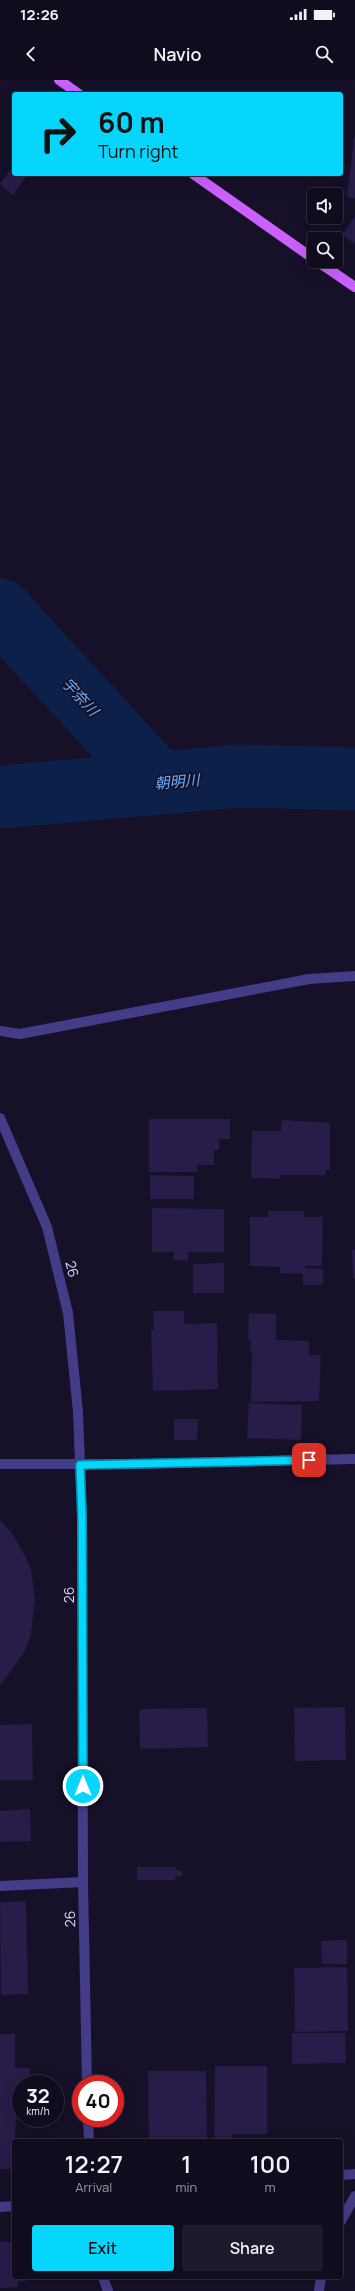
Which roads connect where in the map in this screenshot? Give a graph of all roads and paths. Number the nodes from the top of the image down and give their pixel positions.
1 (59, 80) edge
2 (76, 92) edge
3 (196, 176) edge
4 (307, 254) edge
5 (327, 268) edge
6 (355, 288) edge
7 (355, 976) edge
8 (0, 1031) edge
9 (0, 1118) edge
10 (355, 1459) edge
11 (0, 1464) edge
12 (80, 1465) junction
13 (83, 1882) junction
14 (0, 1886) edge
15 (87, 2075) edge
16 (88, 2127) edge
17 (89, 2139) edge
18 (355, 2174) edge
19 (343, 2175) edge
20 (355, 2196) edge
21 (12, 2206) edge
22 (0, 2207) edge
23 (343, 2217) edge
24 (104, 2279) edge
25 (321, 2279) edge
26 (108, 2291) edge
27 (319, 2291) edge

1 - 2 main road
3 - 4 main road
5 - 6 main road
7 - 8 street
9 - 12 street, 26
10 - 12 street
11 - 12 street
12 - 13 street, 26
13 - 14 street
13 - 15 street, 26
16 - 17 street
18 - 19 street
20 - 23 street
21 - 22 street
24 - 26 street
25 - 27 street

